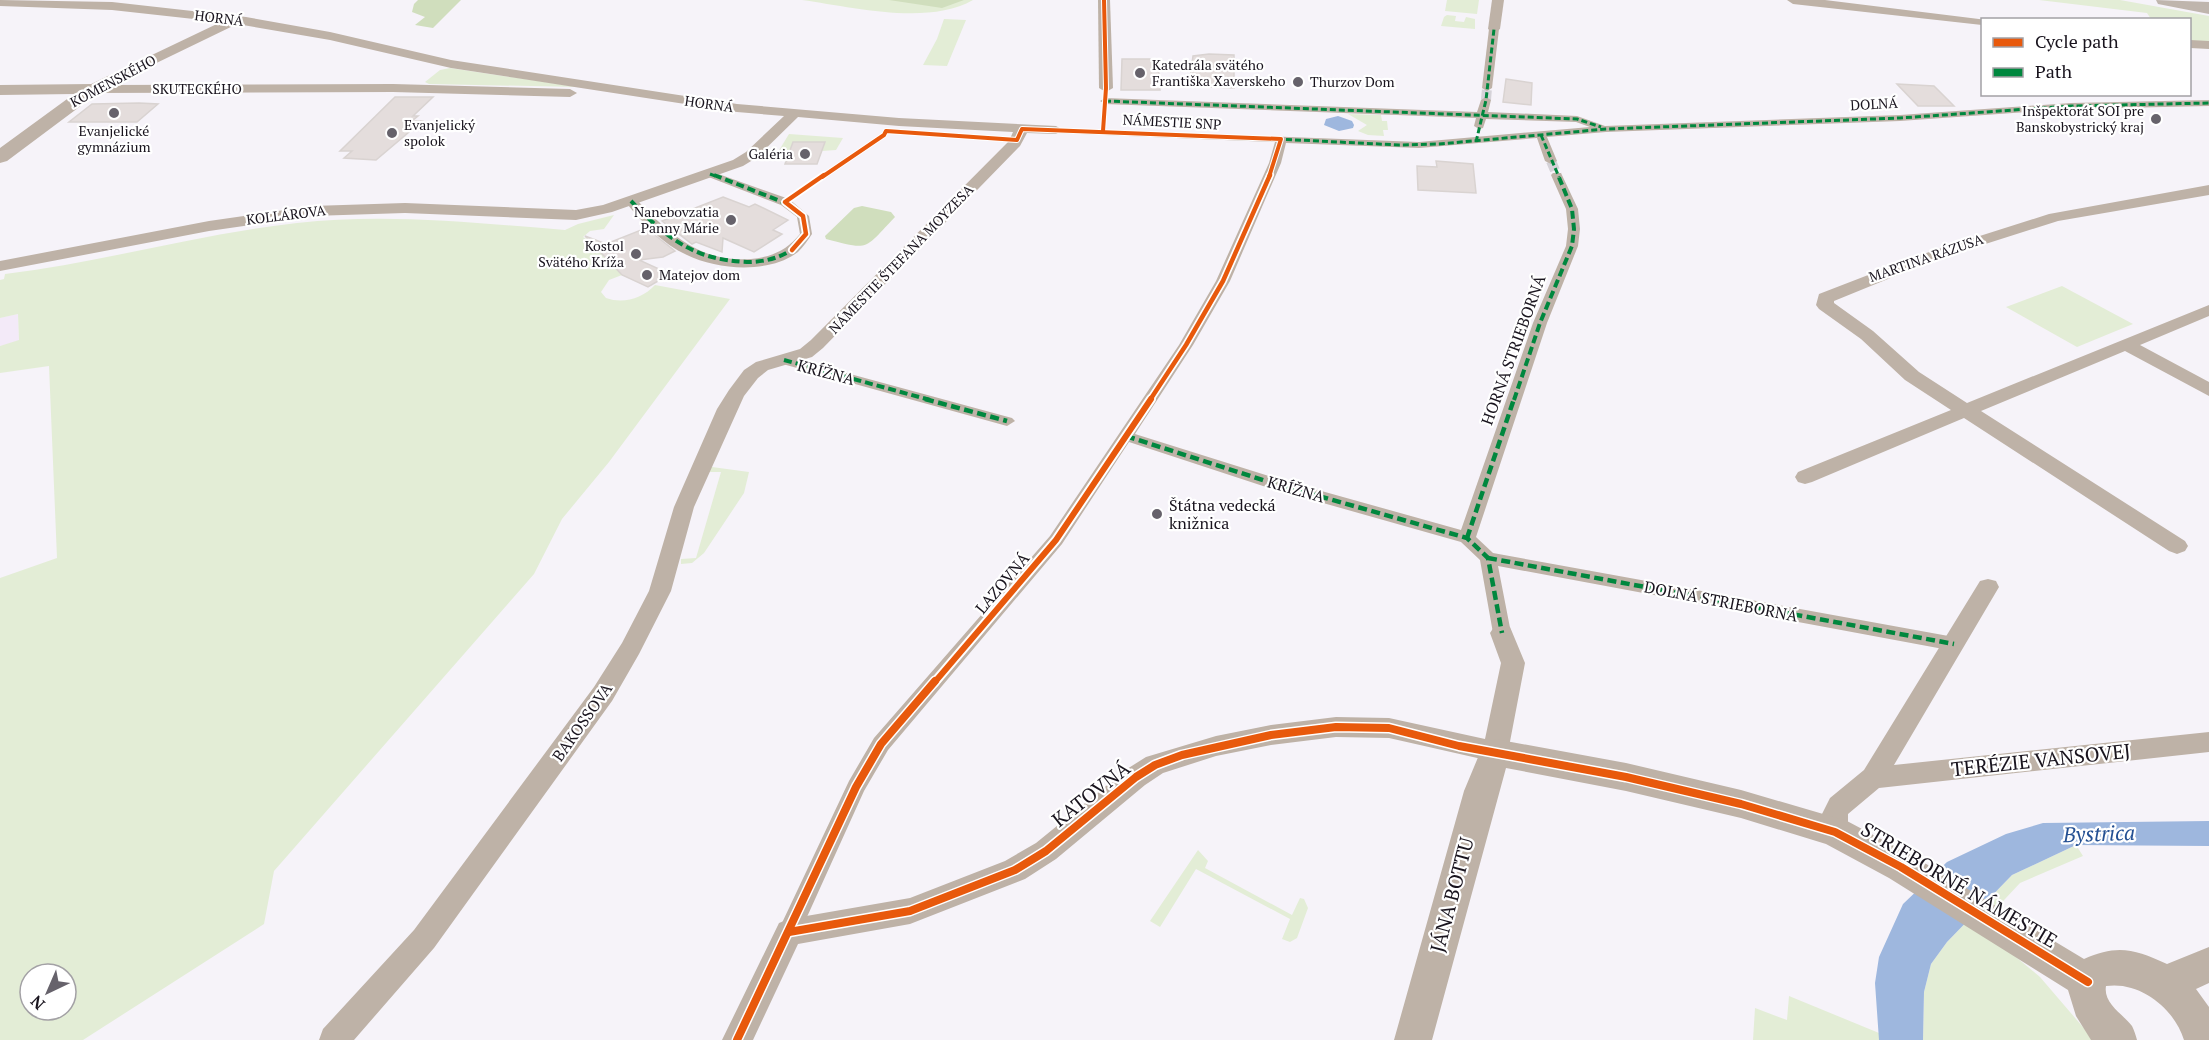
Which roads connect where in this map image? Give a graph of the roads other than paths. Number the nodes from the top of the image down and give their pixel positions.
1 (1104, 0) edge
2 (1498, 0) edge
3 (1793, 0) edge
4 (2165, 0) edge
5 (0, 3) edge
6 (2209, 8) edge
7 (235, 19) junction
8 (1981, 21) edge
9 (1494, 29) joint
10 (2191, 44) edge
11 (2209, 45) edge
12 (430, 69) junction
13 (589, 85) junction
14 (393, 88) junction
15 (92, 89) junction
16 (0, 90) edge
17 (1106, 93) junction
18 (2209, 103) edge
19 (794, 114) junction
20 (1481, 116) junction
21 (1527, 117) junction
22 (1022, 129) junction
23 (1606, 129) junction
24 (1056, 130) joint
25 (1103, 131) junction
26 (1541, 135) junction
27 (1281, 139) junction
28 (1476, 142) junction
29 (0, 157) edge
30 (710, 174) junction
31 (2209, 190) edge
32 (631, 201) junction
33 (4, 266) edge
34 (2209, 310) edge
35 (2127, 345) junction
36 (773, 363) junction
37 (2209, 390) edge
38 (1965, 409) junction
39 (1007, 421) dead end
40 (1126, 436) junction
41 (1804, 477) dead end
42 (1467, 538) junction
43 (2177, 546) dead end
44 (1488, 558) junction
45 (1988, 587) dead end
46 (1502, 633) joint
47 (1954, 644) junction
48 (2209, 742) edge
49 (1495, 752) junction
50 (1873, 778) junction
51 (1835, 832) junction
52 (789, 932) junction
53 (2209, 965) edge
54 (2088, 982) junction
55 (2164, 984) junction
56 (334, 1040) edge
57 (737, 1040) edge
58 (1413, 1040) edge
59 (2118, 1040) edge
60 (2203, 1040) edge

1 - 17 street
2 - 9 street
3 - 8 street
4 - 6 main road
5 - 7 street, HORNÁ
7 - 12 street, HORNÁ
7 - 15 street, KOMENSKÉHO
9 - 20 street
10 - 11 street
12 - 13 street, HORNÁ
12 - 14 street
13 - 14 street, HORNÁ
13 - 19 street, HORNÁ
14 - 15 street, SKUTECKÉHO
15 - 16 street, SKUTECKÉHO
15 - 29 street, KOMENSKÉHO
17 - 20 street, NÁMESTIE SNP
17 - 25 street, NÁMESTIE SNP
18 - 23 street, DOLNÁ
19 - 22 street
19 - 30 street
20 - 21 street, NÁMESTIE SNP
20 - 28 street
21 - 23 street, NÁMESTIE SNP
21 - 26 street
22 - 24 street
22 - 36 street, NÁMESTIE ŠTEFANA MOYZESA
23 - 26 street, DOLNÁ
24 - 25 street
25 - 27 street, NÁMESTIE SNP
26 - 28 street, NÁMESTIE SNP
26 - 42 street, HORNÁ STRIEBORNÁ
27 - 28 street, NÁMESTIE SNP
27 - 40 street, LAZOVNÁ
30 - 32 street
30 - 32 street
31 - 38 street, MARTINA RÁZUSA
32 - 33 street, KOLLÁROVA
34 - 35 street
35 - 37 street
35 - 38 street
36 - 39 street, KRÍŽNA
36 - 56 street, BAKOSSOVA
38 - 41 street
38 - 43 street, MARTINA RÁZUSA
40 - 42 street, KRÍŽNA
40 - 52 street, LAZOVNÁ
42 - 44 street
44 - 46 street
44 - 47 street, DOLNÁ STRIEBORNÁ
45 - 47 street
46 - 49 street
47 - 50 street
48 - 50 street, TERÉZIE VANSOVEJ
49 - 51 street, STRIEBORNÉ NÁMESTIE
49 - 52 street, KATOVNÁ
49 - 58 street, JÁNA BOTTU
50 - 51 street
51 - 54 street, STRIEBORNÉ NÁMESTIE
52 - 57 street, LAZOVNÁ
53 - 55 street
54 - 55 street
54 - 59 street
55 - 60 street

